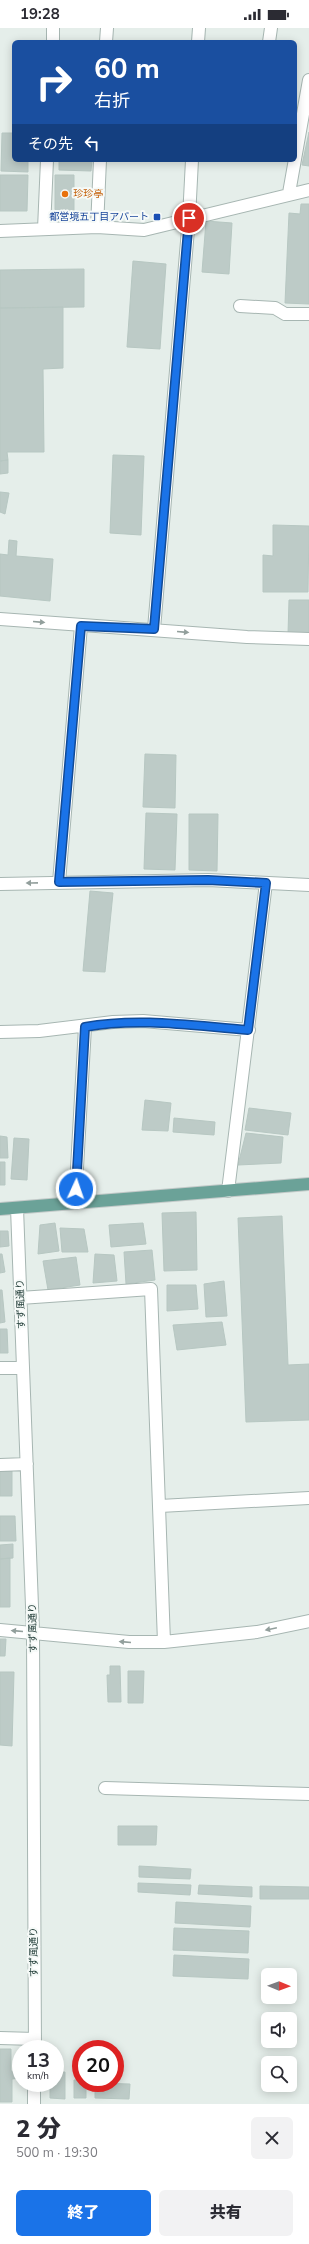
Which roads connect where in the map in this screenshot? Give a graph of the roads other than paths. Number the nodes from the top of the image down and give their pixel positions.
1 (53, 28) edge
2 (107, 28) edge
3 (198, 28) edge
4 (271, 28) edge
5 (53, 40) edge
6 (106, 40) edge
7 (198, 40) edge
8 (269, 40) edge
9 (309, 80) edge
10 (297, 148) edge
11 (47, 162) edge
12 (100, 162) edge
13 (192, 162) edge
14 (294, 162) edge
15 (309, 190) edge
16 (289, 193) junction
17 (189, 218) junction
18 (97, 227) junction
19 (44, 229) junction
20 (0, 231) edge
21 (240, 306) dead end
22 (309, 314) edge
23 (0, 619) edge
24 (81, 626) junction
25 (154, 629) junction
26 (309, 639) edge
27 (59, 882) junction
28 (266, 883) junction
29 (0, 884) edge
30 (309, 885) edge
31 (85, 1027) junction
32 (248, 1030) junction
33 (0, 1032) edge
34 (309, 1184) edge
35 (228, 1191) junction
36 (75, 1203) junction
37 (17, 1208) junction
38 (0, 1209) edge
39 (20, 1298) junction
40 (0, 1368) edge
41 (23, 1368) junction
42 (27, 1464) junction
43 (0, 1465) edge
44 (309, 1498) edge
45 (160, 1506) junction
46 (309, 1621) edge
47 (0, 1630) edge
48 (34, 1633) junction
49 (164, 1642) junction
50 (105, 1788) dead end
51 (309, 1794) edge
52 (0, 2038) edge
53 (12, 2040) edge
54 (35, 2040) edge
55 (34, 2092) edge
56 (34, 2104) edge

1 - 5 street
2 - 6 street
3 - 7 street
4 - 8 street
9 - 10 street
11 - 19 street
12 - 18 street
13 - 17 street
14 - 16 street
15 - 16 street
16 - 17 street
17 - 18 street
17 - 25 street
18 - 19 street
19 - 20 street
21 - 22 street
23 -> 24 street
24 - 25 street
24 - 27 street
25 -> 26 street
27 - 28 street
27 -> 29 street
28 - 30 street
28 - 32 street
31 - 32 street
31 - 33 street
31 - 36 street
32 - 35 street
34 - 35 main road
35 - 36 main road
36 - 37 main road
37 - 38 main road
37 - 39 street, すず風通り
39 - 41 street, すず風通り
39 - 45 street
40 - 41 street
41 - 42 street, すず風通り
42 - 43 street
42 - 48 street, すず風通り
44 - 45 street
45 - 49 street
46 -> 49 street
48 -> 47 street
49 -> 48 street
48 - 54 street, すず風通り
50 - 51 street
52 - 53 street
55 - 56 street

